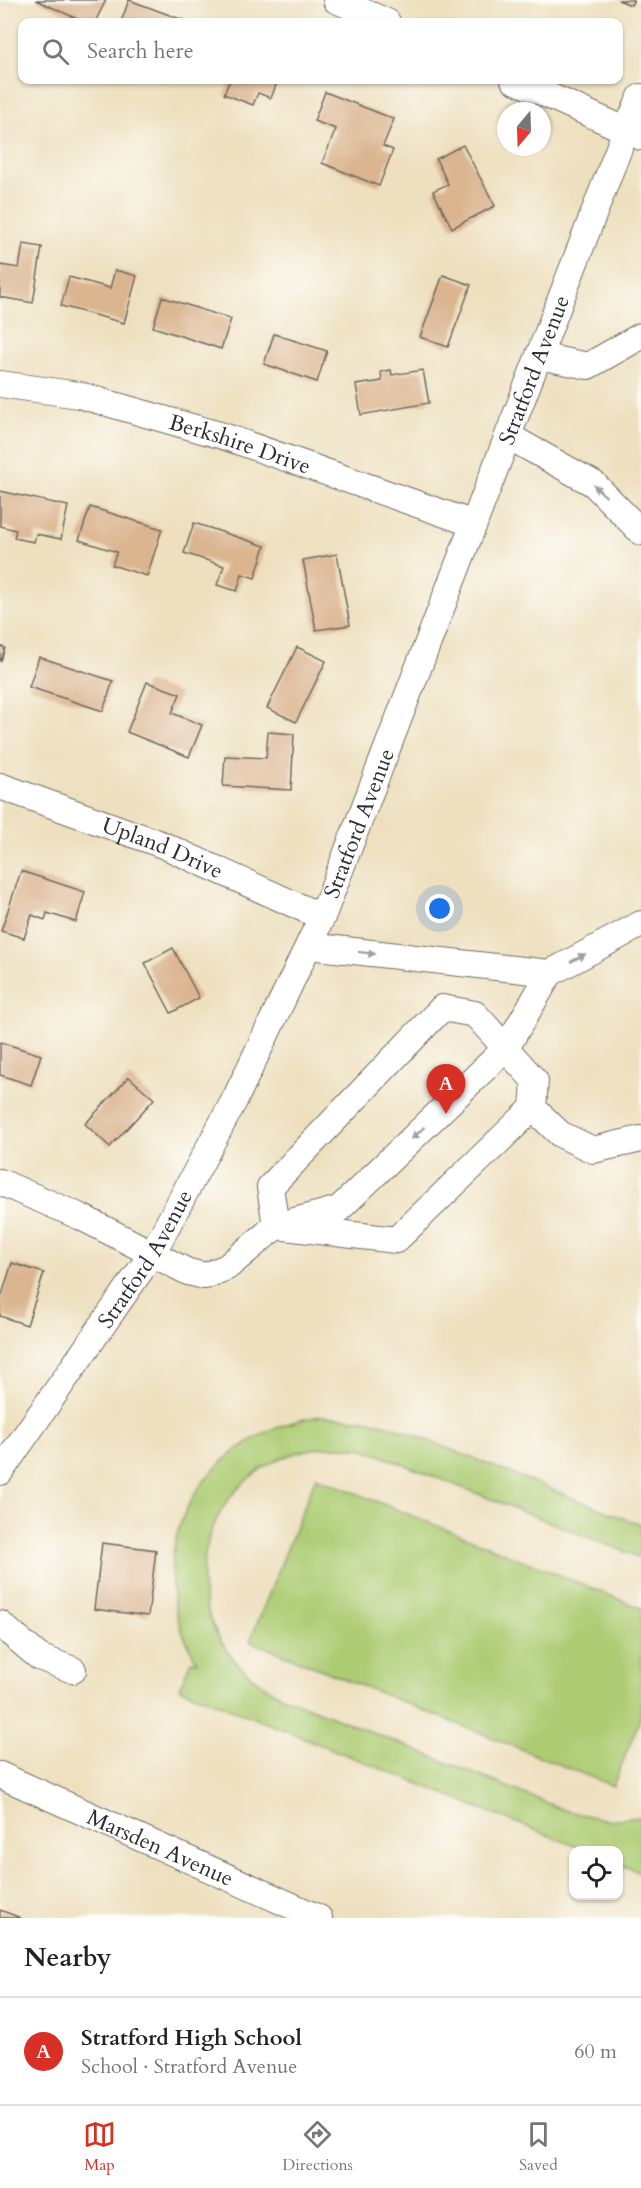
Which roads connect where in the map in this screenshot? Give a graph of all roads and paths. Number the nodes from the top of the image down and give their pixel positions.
1 (336, 0) edge
2 (378, 18) edge
3 (523, 84) edge
4 (641, 97) edge
5 (633, 134) edge
6 (641, 336) edge
7 (539, 356) junction
8 (0, 384) edge
9 (508, 436) junction
10 (474, 524) junction
11 (641, 532) edge
12 (0, 786) edge
13 (322, 917) junction
14 (641, 924) edge
15 (309, 946) junction
16 (550, 974) junction
17 (506, 1048) junction
18 (533, 1108) junction
19 (641, 1139) edge
20 (0, 1182) edge
21 (276, 1226) junction
22 (152, 1254) junction
23 (0, 1472) edge
24 (0, 1624) edge
25 (73, 1670) dead end
26 (0, 1775) edge
27 (319, 1918) edge

1 - 2 street
3 - 5 street
4 - 5 street, Stratford Avenue
5 - 7 street, Stratford Avenue
6 - 7 street
7 - 9 street, Stratford Avenue
8 - 10 street, Berkshire Drive
9 - 10 street, Stratford Avenue
11 -> 9 street
10 - 13 street, Stratford Avenue
12 - 13 street, Upland Drive
13 - 15 street, Stratford Avenue
16 -> 14 street
15 -> 16 street
15 - 22 street, Stratford Avenue
16 - 17 street
17 - 18 street
17 -> 21 street
17 - 21 street
18 - 19 street
18 - 21 street
20 - 22 street
21 - 22 street
22 - 23 street, Stratford Avenue
24 - 25 street
26 - 27 street, Marsden Avenue

